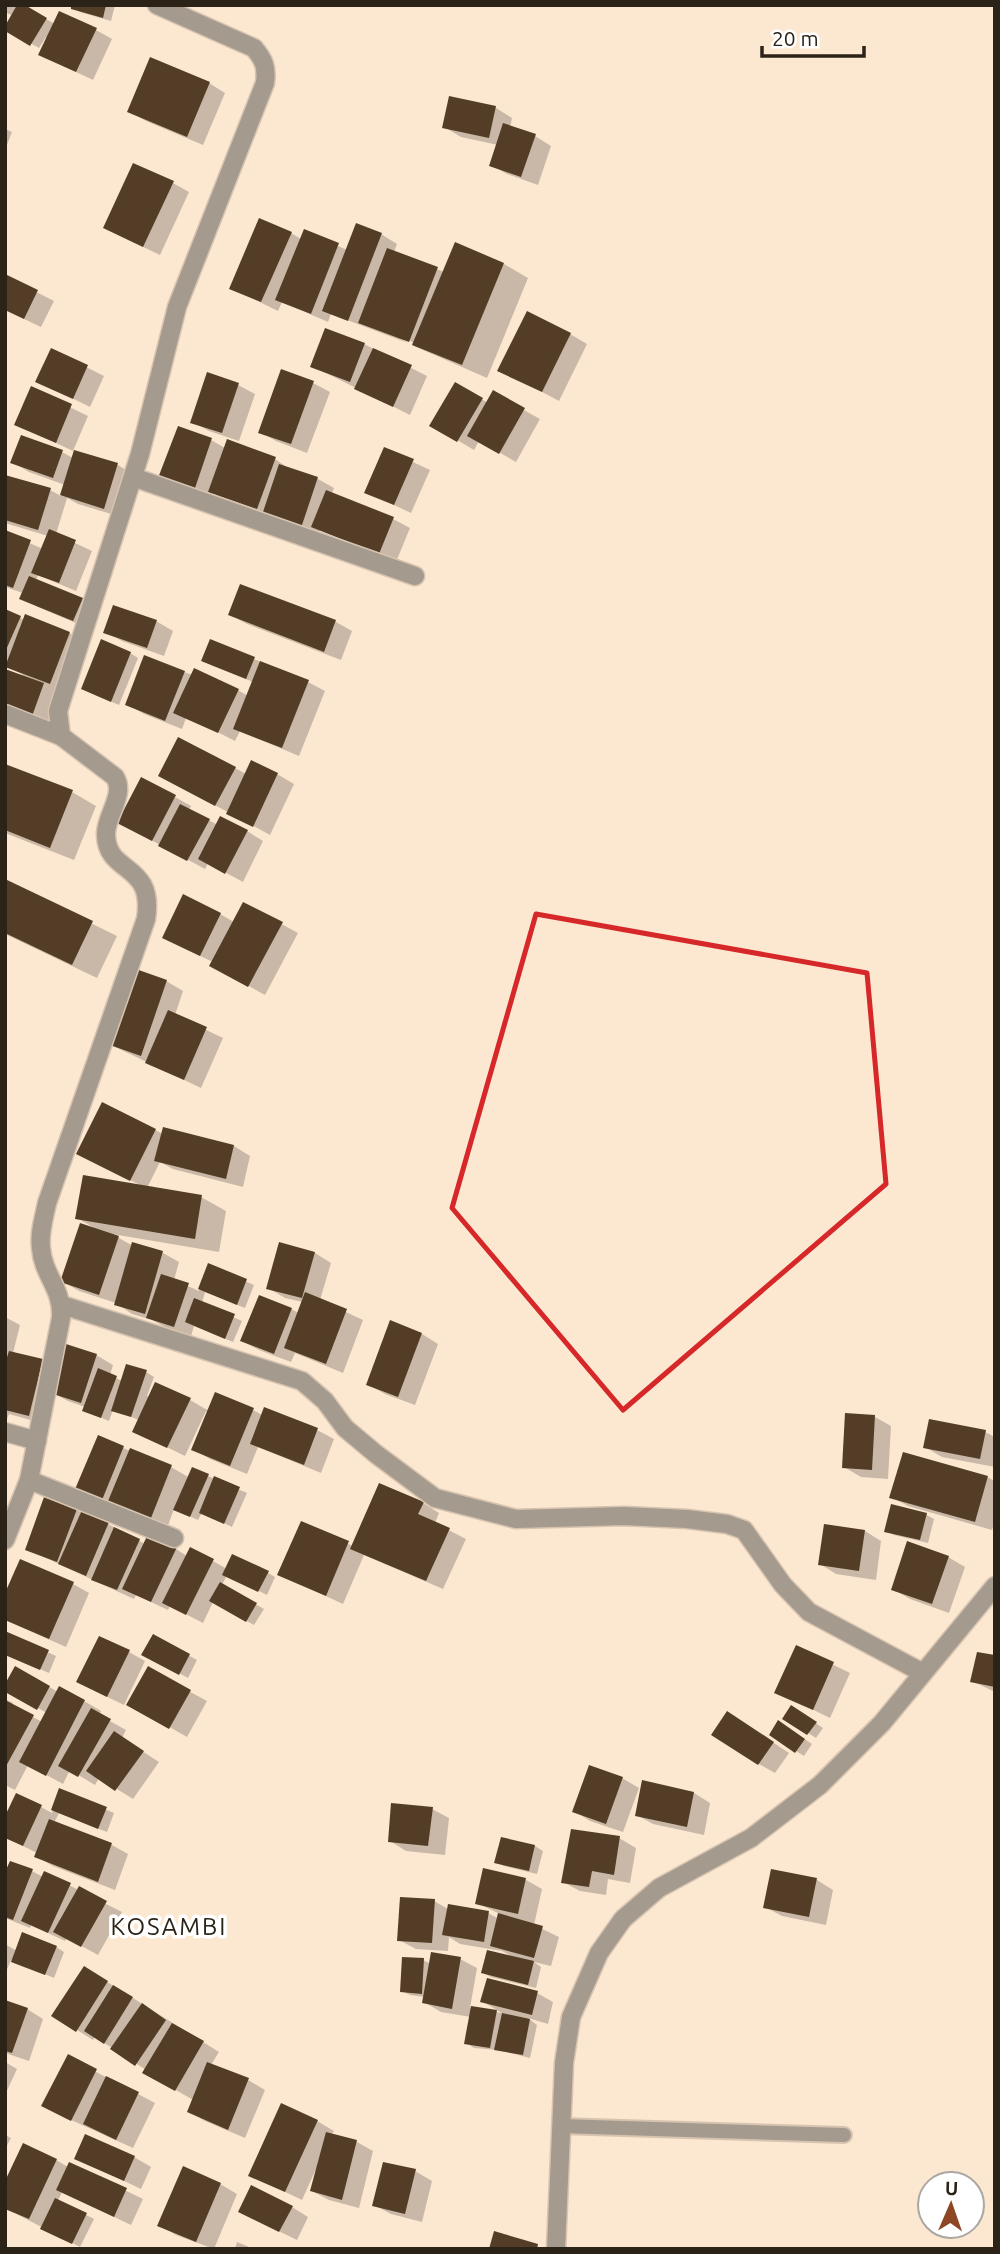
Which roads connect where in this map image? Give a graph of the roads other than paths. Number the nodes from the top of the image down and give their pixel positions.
1 (157, 5) edge
2 (133, 477) junction
3 (415, 576) dead end
4 (5, 714) edge
5 (61, 736) junction
6 (62, 1305) junction
7 (5, 1432) edge
8 (37, 1441) junction
9 (29, 1480) junction
10 (174, 1538) dead end
11 (5, 1540) edge
12 (995, 1586) edge
13 (923, 1673) junction
14 (561, 2126) junction
15 (844, 2135) dead end
16 (556, 2249) edge

1 - 2 street
2 - 3 street
2 - 5 street
4 - 5 street
5 - 6 street
6 - 8 street
6 - 13 street
7 - 8 street
8 - 9 street
9 - 10 street
9 - 11 street
12 - 13 street
13 - 14 street
14 - 15 lane
14 - 16 street

